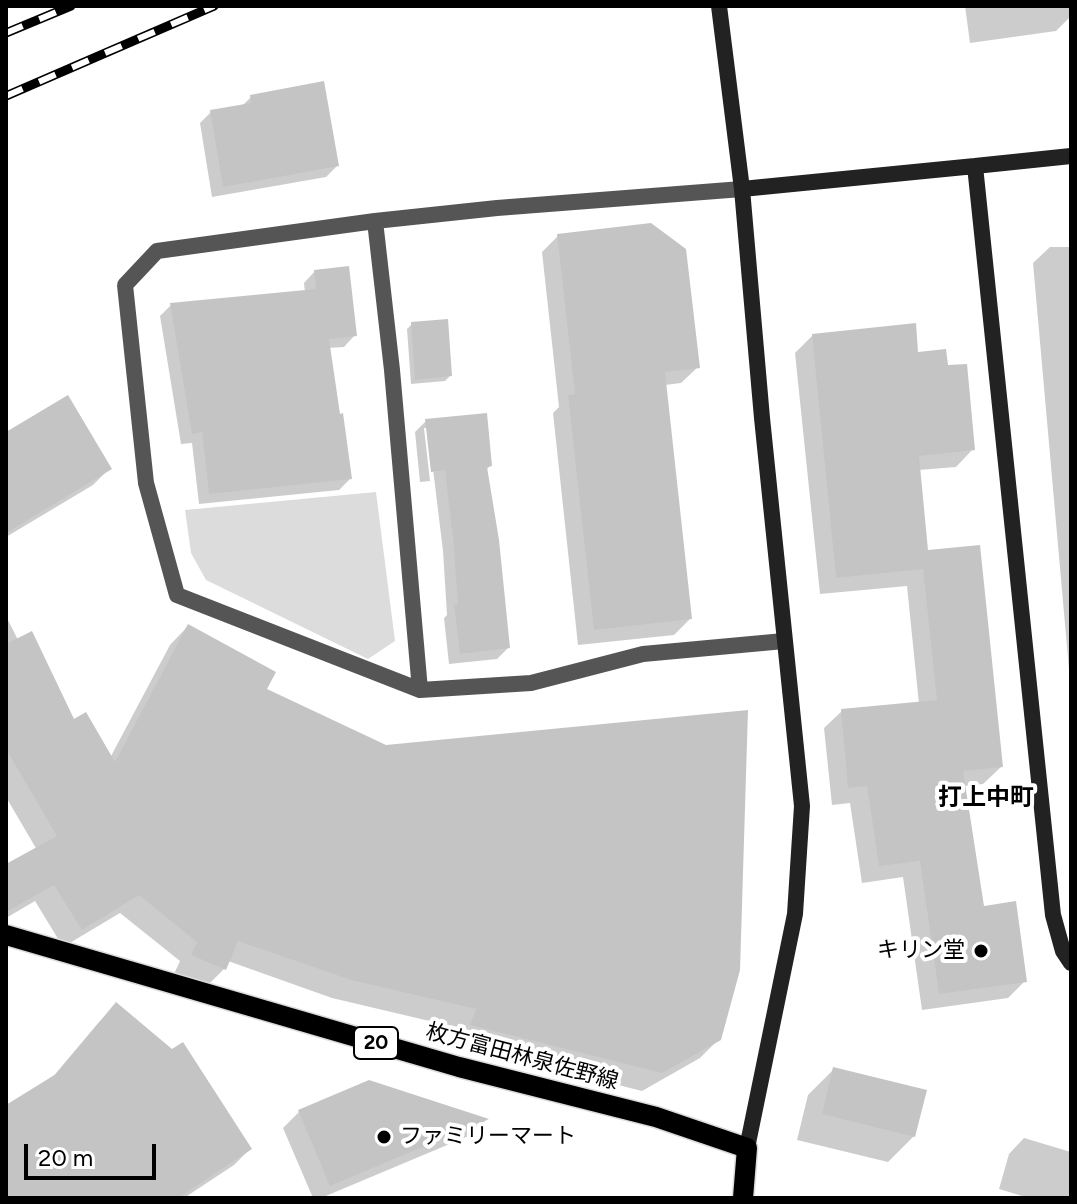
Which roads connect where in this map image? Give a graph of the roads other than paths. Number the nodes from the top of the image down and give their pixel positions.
1 (719, 6) edge
2 (1071, 156) edge
3 (975, 166) junction
4 (742, 189) junction
5 (375, 221) junction
6 (784, 641) junction
7 (420, 690) junction
8 (6, 935) edge
9 (1071, 963) edge
10 (747, 1148) junction
11 (743, 1198) edge

1 - 4 street
2 - 3 street
3 - 4 street
3 - 9 street
4 - 5 street
4 - 6 street
5 - 7 street
5 - 7 street
6 - 7 street
6 - 10 street
8 - 10 main road, 枚方富田林泉佐野線 / 20
10 - 11 main road

